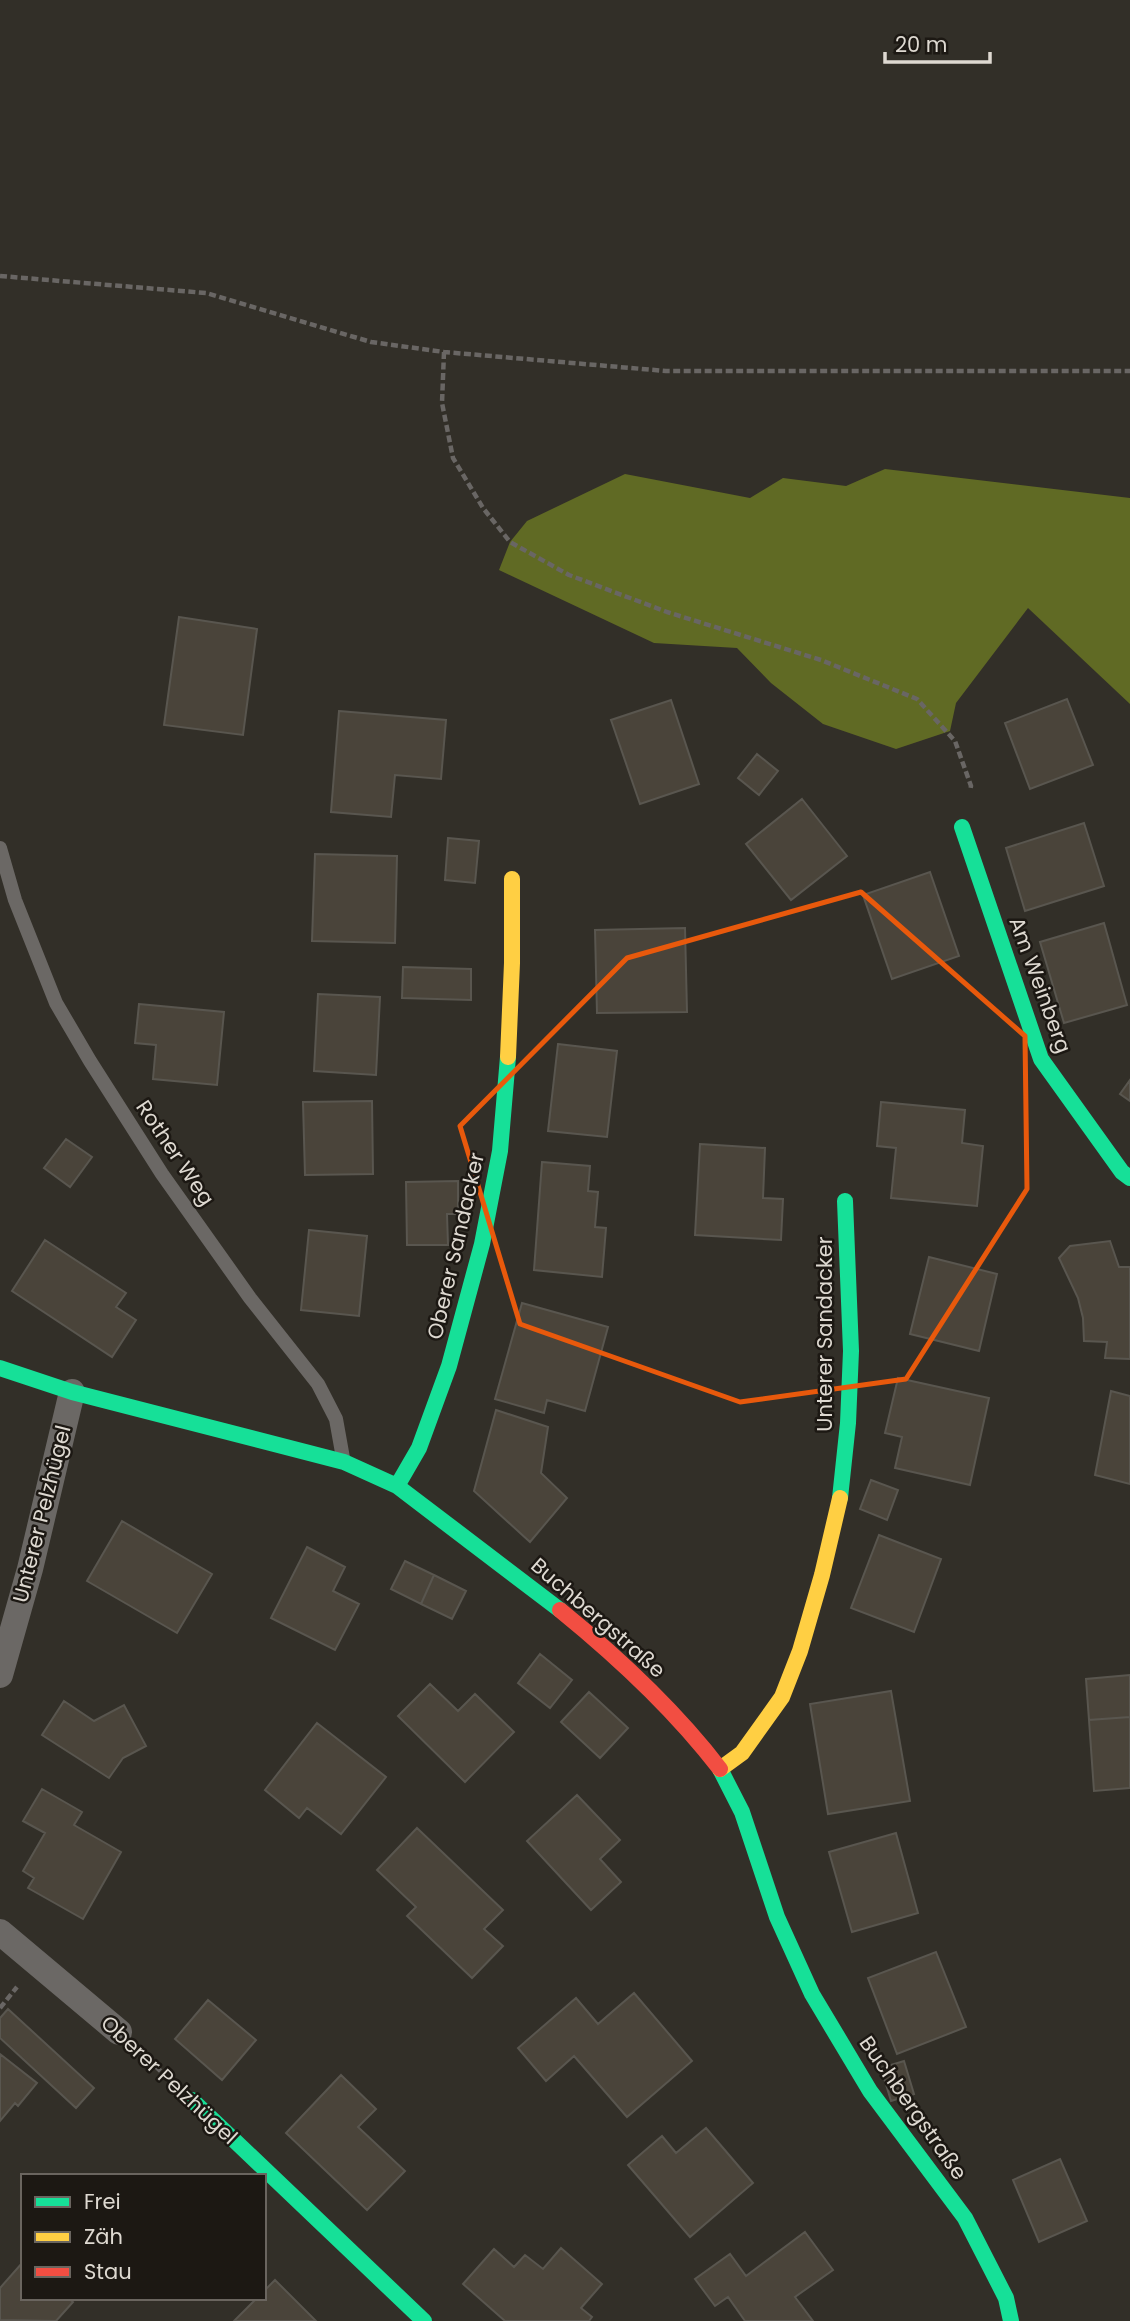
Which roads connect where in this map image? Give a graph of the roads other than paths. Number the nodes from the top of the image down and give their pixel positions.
1 (962, 827) road end
2 (0, 848) edge
3 (512, 879) dead end
4 (1130, 1178) edge
5 (845, 1201) dead end
6 (0, 1368) edge
7 (72, 1392) junction
8 (344, 1462) junction
9 (397, 1486) junction
10 (0, 1675) edge
11 (720, 1769) junction
12 (0, 1932) edge
13 (119, 2032) road end
14 (192, 2100) road end
15 (425, 2321) edge
16 (1011, 2321) edge

1 - 4 street, Am Weinberg
2 - 8 lane, Rother Weg
3 - 9 street, Oberer Sandacker
5 - 11 street, Unterer Sandacker
6 - 7 street, Buchbergstraße
7 - 8 street, Buchbergstraße
7 - 10 street, Unterer Pelzhügel
8 - 9 street, Buchbergstraße
9 - 11 street, Buchbergstraße
11 - 16 street, Buchbergstraße
12 - 13 street, Oberer Pelzhügel
14 - 15 street, Oberer Pelzhügel

